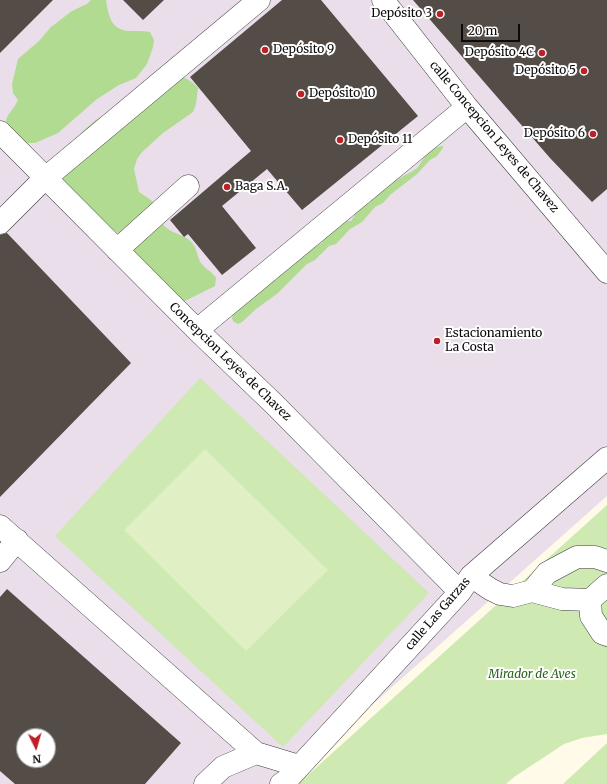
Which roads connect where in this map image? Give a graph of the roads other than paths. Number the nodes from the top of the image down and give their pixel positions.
1 (259, 0) edge
2 (383, 0) edge
3 (466, 107) junction
4 (0, 132) edge
5 (46, 178) junction
6 (188, 186) dead end
7 (0, 223) edge
8 (117, 250) junction
9 (607, 272) edge
10 (197, 330) junction
11 (607, 458) edge
12 (0, 526) edge
13 (17, 540) junction
14 (0, 560) edge
15 (607, 561) edge
16 (465, 584) junction
17 (607, 585) edge
18 (532, 591) junction
19 (590, 600) junction
20 (607, 635) edge
21 (256, 753) junction
22 (299, 766) junction
23 (205, 784) edge
24 (281, 784) edge

1 - 5 lane
2 - 3 lane, calle Concepcion Leyes de Chavez
3 - 9 lane, calle Concepcion Leyes de Chavez
3 - 10 lane
4 - 5 lane, Concepcion Leyes de Chavez
5 - 7 lane
5 - 8 lane, Concepcion Leyes de Chavez
6 - 8 lane
8 - 10 lane, Concepcion Leyes de Chavez
10 - 16 lane, Concepcion Leyes de Chavez
11 - 16 lane, calle Las Garzas
12 - 13 lane
13 - 14 lane
13 - 21 lane
15 - 18 lane
16 - 18 lane, Concepcion Leyes de Chavez
16 - 22 lane, calle Las Garzas
17 - 19 lane
18 - 19 lane
19 - 20 lane
21 - 22 lane
21 - 23 lane
22 - 24 lane, calle Las Garzas

